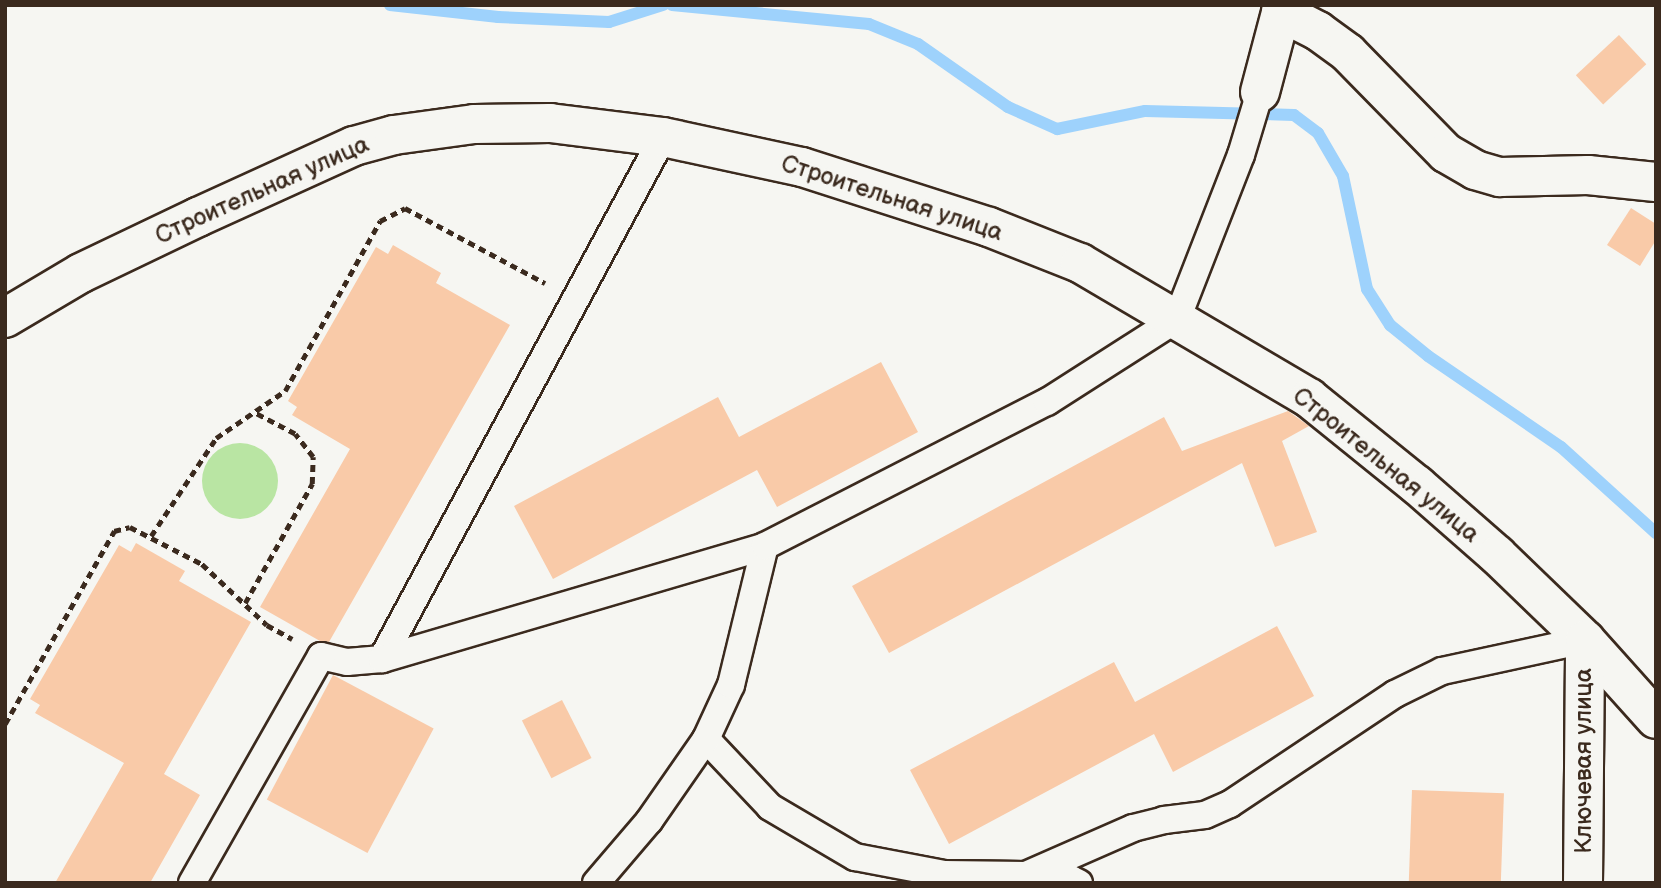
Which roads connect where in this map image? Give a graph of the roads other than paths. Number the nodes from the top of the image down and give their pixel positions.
1 (1282, 8) edge
2 (1260, 92) joint
3 (663, 136) junction
4 (1656, 182) edge
5 (5, 318) edge
6 (1177, 319) junction
7 (765, 546) junction
8 (1585, 640) junction
9 (382, 659) junction
10 (1656, 719) edge
11 (706, 739) junction
12 (1026, 875) junction
13 (192, 883) edge
14 (596, 883) edge
15 (1079, 883) edge
16 (1583, 883) edge

1 - 2 street
1 - 4 street
2 - 6 lane
3 - 5 street, Строительная улица
3 - 6 street, Строительная улица
3 - 9 lane
6 - 7 lane
6 - 8 street, Строительная улица
7 - 9 lane
7 - 11 lane
8 - 10 street, Строительная улица
8 - 12 lane
8 - 16 street, Ключевая улица
9 - 13 lane
11 - 12 lane
11 - 14 lane
12 - 15 lane

